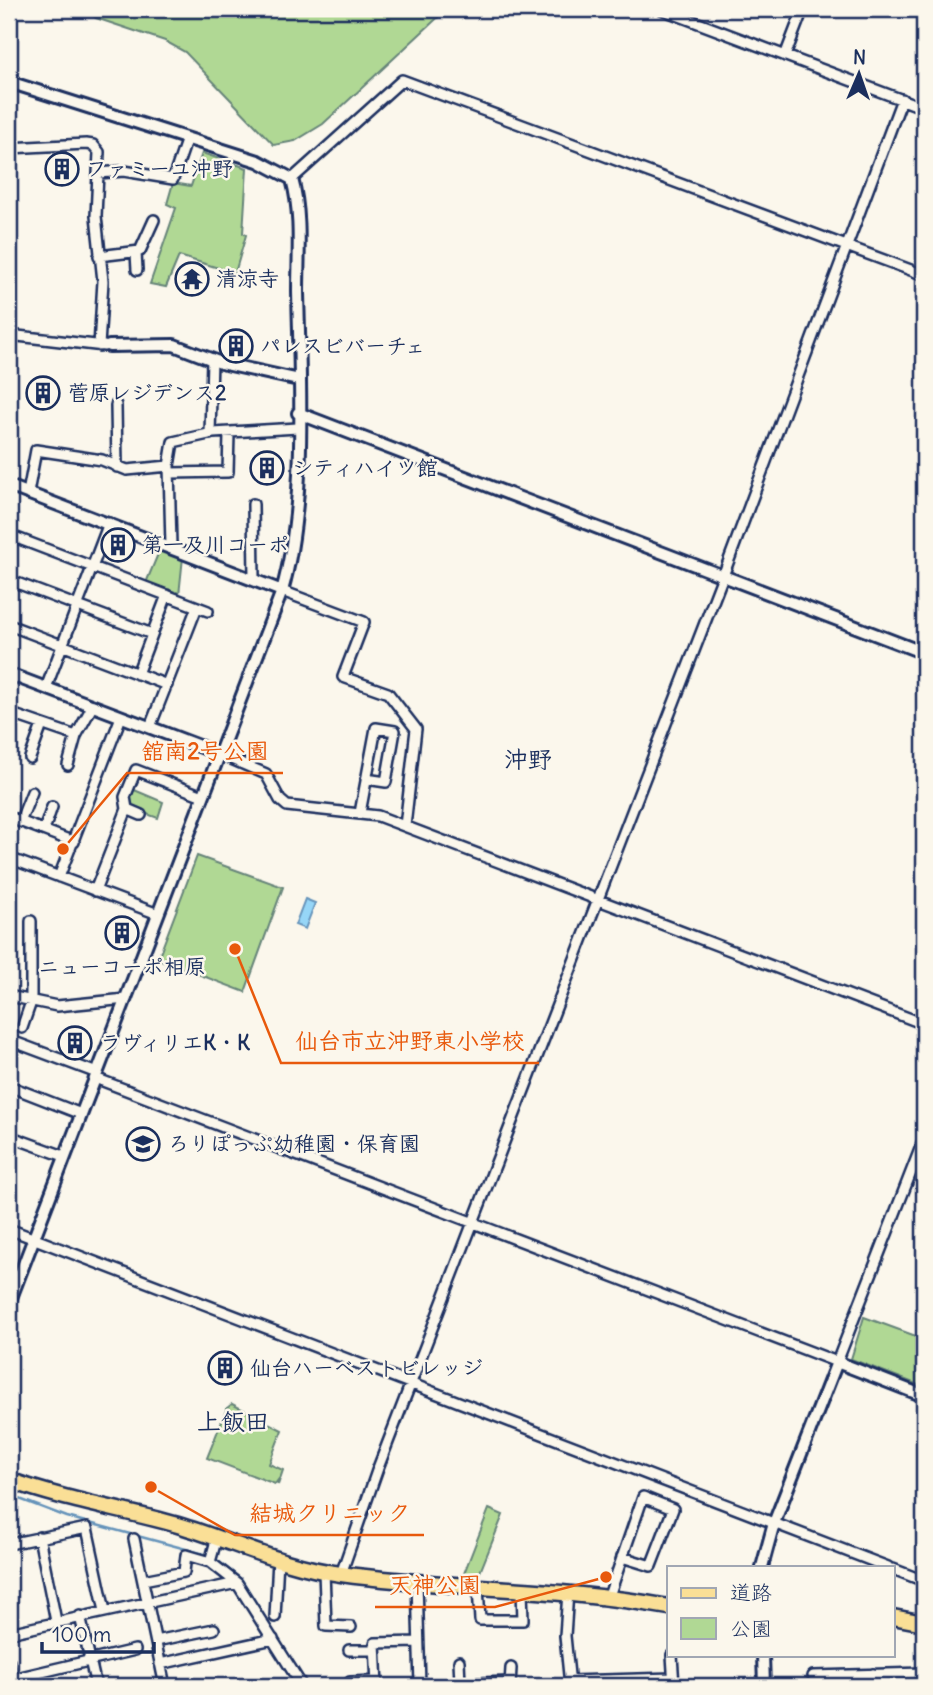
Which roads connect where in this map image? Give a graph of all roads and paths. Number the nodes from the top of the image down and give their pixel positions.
1 (661, 9) edge
2 (803, 9) edge
3 (785, 56) junction
4 (9, 82) edge
5 (902, 99) junction
6 (924, 108) edge
7 (186, 141) junction
8 (9, 148) edge
9 (99, 173) junction
10 (292, 179) junction
11 (154, 220) dead end
12 (846, 245) junction
13 (136, 253) junction
14 (99, 256) junction
15 (136, 270) dead end
16 (924, 275) edge
17 (9, 335) edge
18 (104, 346) junction
19 (212, 359) junction
20 (299, 380) junction
21 (116, 405) dead end
22 (298, 413) junction
23 (298, 428) junction
24 (210, 434) junction
25 (229, 434) junction
26 (117, 467) junction
27 (170, 470) junction
28 (9, 486) edge
29 (28, 493) junction
30 (253, 504) dead end
31 (108, 523) junction
32 (9, 534) edge
33 (170, 547) junction
34 (92, 566) junction
35 (723, 576) junction
36 (254, 579) junction
37 (9, 580) edge
38 (282, 590) junction
39 (167, 595) junction
40 (79, 606) junction
41 (197, 607) junction
42 (208, 611) dead end
43 (9, 625) edge
44 (152, 634) junction
45 (62, 646) junction
46 (924, 653) edge
47 (9, 674) edge
48 (137, 674) junction
49 (167, 685) junction
50 (46, 688) junction
51 (93, 705) junction
52 (9, 713) edge
53 (121, 717) junction
54 (43, 725) junction
55 (149, 727) junction
56 (76, 736) junction
57 (220, 754) junction
58 (30, 758) dead end
59 (68, 765) dead end
60 (366, 779) junction
61 (32, 792) dead end
62 (203, 796) junction
63 (52, 807) dead end
64 (127, 809) junction
65 (360, 813) junction
66 (141, 815) dead end
67 (9, 817) edge
68 (20, 821) junction
69 (405, 826) junction
70 (44, 830) junction
71 (74, 842) junction
72 (9, 859) edge
73 (58, 877) junction
74 (95, 891) junction
75 (598, 898) junction
76 (158, 914) junction
77 (32, 921) dead end
78 (9, 996) edge
79 (126, 999) junction
80 (31, 1002) junction
81 (924, 1024) edge
82 (22, 1028) dead end
83 (9, 1040) edge
84 (96, 1076) junction
85 (9, 1086) edge
86 (81, 1114) junction
87 (10, 1139) edge
88 (924, 1139) edge
89 (64, 1156) junction
90 (474, 1222) junction
91 (9, 1229) edge
92 (33, 1239) junction
93 (13, 1279) edge
94 (9, 1303) edge
95 (837, 1362) junction
96 (411, 1383) junction
97 (924, 1396) edge
98 (9, 1480) edge
99 (774, 1523) junction
100 (39, 1537) junction
101 (217, 1537) junction
102 (134, 1539) dead end
103 (9, 1544) edge
104 (622, 1557) junction
105 (211, 1558) junction
106 (278, 1559) junction
107 (762, 1566) edge
108 (885, 1566) edge
109 (894, 1570) edge
110 (324, 1571) junction
111 (341, 1574) junction
112 (143, 1580) junction
113 (924, 1581) edge
114 (417, 1582) junction
115 (237, 1583) junction
116 (478, 1587) junction
117 (522, 1590) junction
118 (568, 1592) junction
119 (609, 1596) junction
120 (148, 1602) junction
121 (667, 1607) edge
122 (104, 1611) junction
123 (80, 1616) junction
124 (275, 1617) dead end
125 (894, 1617) edge
126 (56, 1621) junction
127 (924, 1623) edge
128 (351, 1627) dead end
129 (214, 1629) dead end
130 (9, 1633) edge
131 (273, 1639) junction
132 (156, 1641) junction
133 (418, 1642) junction
134 (135, 1650) dead end
135 (349, 1650) dead end
136 (375, 1650) junction
137 (672, 1656) edge
138 (763, 1656) edge
139 (90, 1660) junction
140 (9, 1661) edge
141 (459, 1661) dead end
142 (160, 1664) junction
143 (511, 1668) dead end
144 (924, 1673) edge
145 (873, 1674) junction
146 (813, 1676) dead end
147 (350, 1682) dead end
148 (460, 1682) junction
149 (673, 1682) edge
150 (13, 1683) edge
151 (377, 1683) edge
152 (624, 1683) edge
153 (510, 1684) edge
154 (570, 1684) edge
155 (96, 1686) edge
156 (165, 1686) edge
157 (302, 1686) edge
158 (420, 1686) edge
159 (764, 1686) edge
160 (874, 1686) edge

1 - 3 street
2 - 3 street
3 - 5 street
4 - 7 street
5 - 6 street
5 - 12 street
7 - 9 street
7 - 10 street
8 - 9 street
9 - 14 street
10 - 12 street
10 - 20 street
11 - 13 street
12 - 16 street
12 - 35 street
13 - 14 street
13 - 15 street
14 - 18 street
17 - 18 street
18 - 19 street
19 - 20 street
19 - 24 street
20 - 22 street
21 - 26 street
22 - 23 street
22 - 35 street
23 - 25 street
23 - 38 street
24 - 25 street
24 - 27 street
25 - 27 street
26 - 27 street
26 - 29 street
27 - 33 street
28 - 29 street
29 - 31 street
30 - 36 street
31 - 33 street
31 - 34 street
32 - 34 street
33 - 36 street
34 - 39 street
34 - 40 street
35 - 46 street
35 - 75 street
36 - 38 street
37 - 40 street
38 - 57 street
38 - 69 street
39 - 41 street
39 - 44 street
40 - 44 street
40 - 45 street
41 - 42 street
41 - 49 street
43 - 45 street
44 - 48 street
45 - 48 street
45 - 50 street
47 - 50 street
48 - 49 street
49 - 55 street
50 - 51 street
51 - 53 street
51 - 56 street
52 - 54 street
53 - 55 street
53 - 71 street
54 - 56 street
54 - 58 street
55 - 57 street
56 - 59 street
57 - 62 street
57 - 65 street
60 - 60 street
60 - 65 street
61 - 68 street
62 - 64 street
62 - 76 street
63 - 70 street
64 - 66 street
64 - 74 street
65 - 69 street
67 - 68 street
68 - 70 street
69 - 75 street
70 - 71 street
71 - 73 street
72 - 73 street
73 - 74 street
74 - 76 street
75 - 81 street
75 - 90 street
76 - 79 street
77 - 80 street
78 - 80 street
79 - 80 street
79 - 84 street
80 - 82 street
83 - 84 street
84 - 86 street
84 - 90 street
85 - 86 street
86 - 89 street
87 - 89 street
88 - 95 street
89 - 92 street
90 - 95 street
90 - 96 street
91 - 92 street
92 - 93 street
92 - 96 street
93 - 94 street
95 - 97 street
95 - 99 street
96 - 99 street
96 - 111 street
98 - 101 main road
99 - 107 street
99 - 108 street
100 - 103 street
100 - 122 street
100 - 126 street
101 - 105 street
101 - 106 main road
102 - 112 street
104 - 104 street
104 - 119 street
105 - 112 street
105 - 115 street
106 - 110 main road
106 - 124 street
109 - 113 street
110 - 111 main road
110 - 128 street
111 - 114 main road
112 - 120 street
114 - 116 main road
114 - 133 street
115 - 120 street
115 - 131 street
116 - 117 main road
116 - 117 street
117 - 118 main road
118 - 119 main road
118 - 154 street
119 - 121 main road
120 - 122 street
120 - 132 street
122 - 123 street
123 - 126 street
123 - 139 street
125 - 127 main road
126 - 130 street
129 - 132 street
131 - 142 street
131 - 157 street
132 - 142 street
133 - 136 street
133 - 158 street
134 - 139 street
135 - 136 street
136 - 151 street
137 - 149 street
138 - 159 street
139 - 150 street
139 - 155 street
140 - 150 street
141 - 148 street
142 - 156 street
143 - 153 street
144 - 145 street
145 - 146 street
145 - 160 street
147 - 151 street
148 - 153 street
148 - 158 street
149 - 152 street
152 - 154 street

